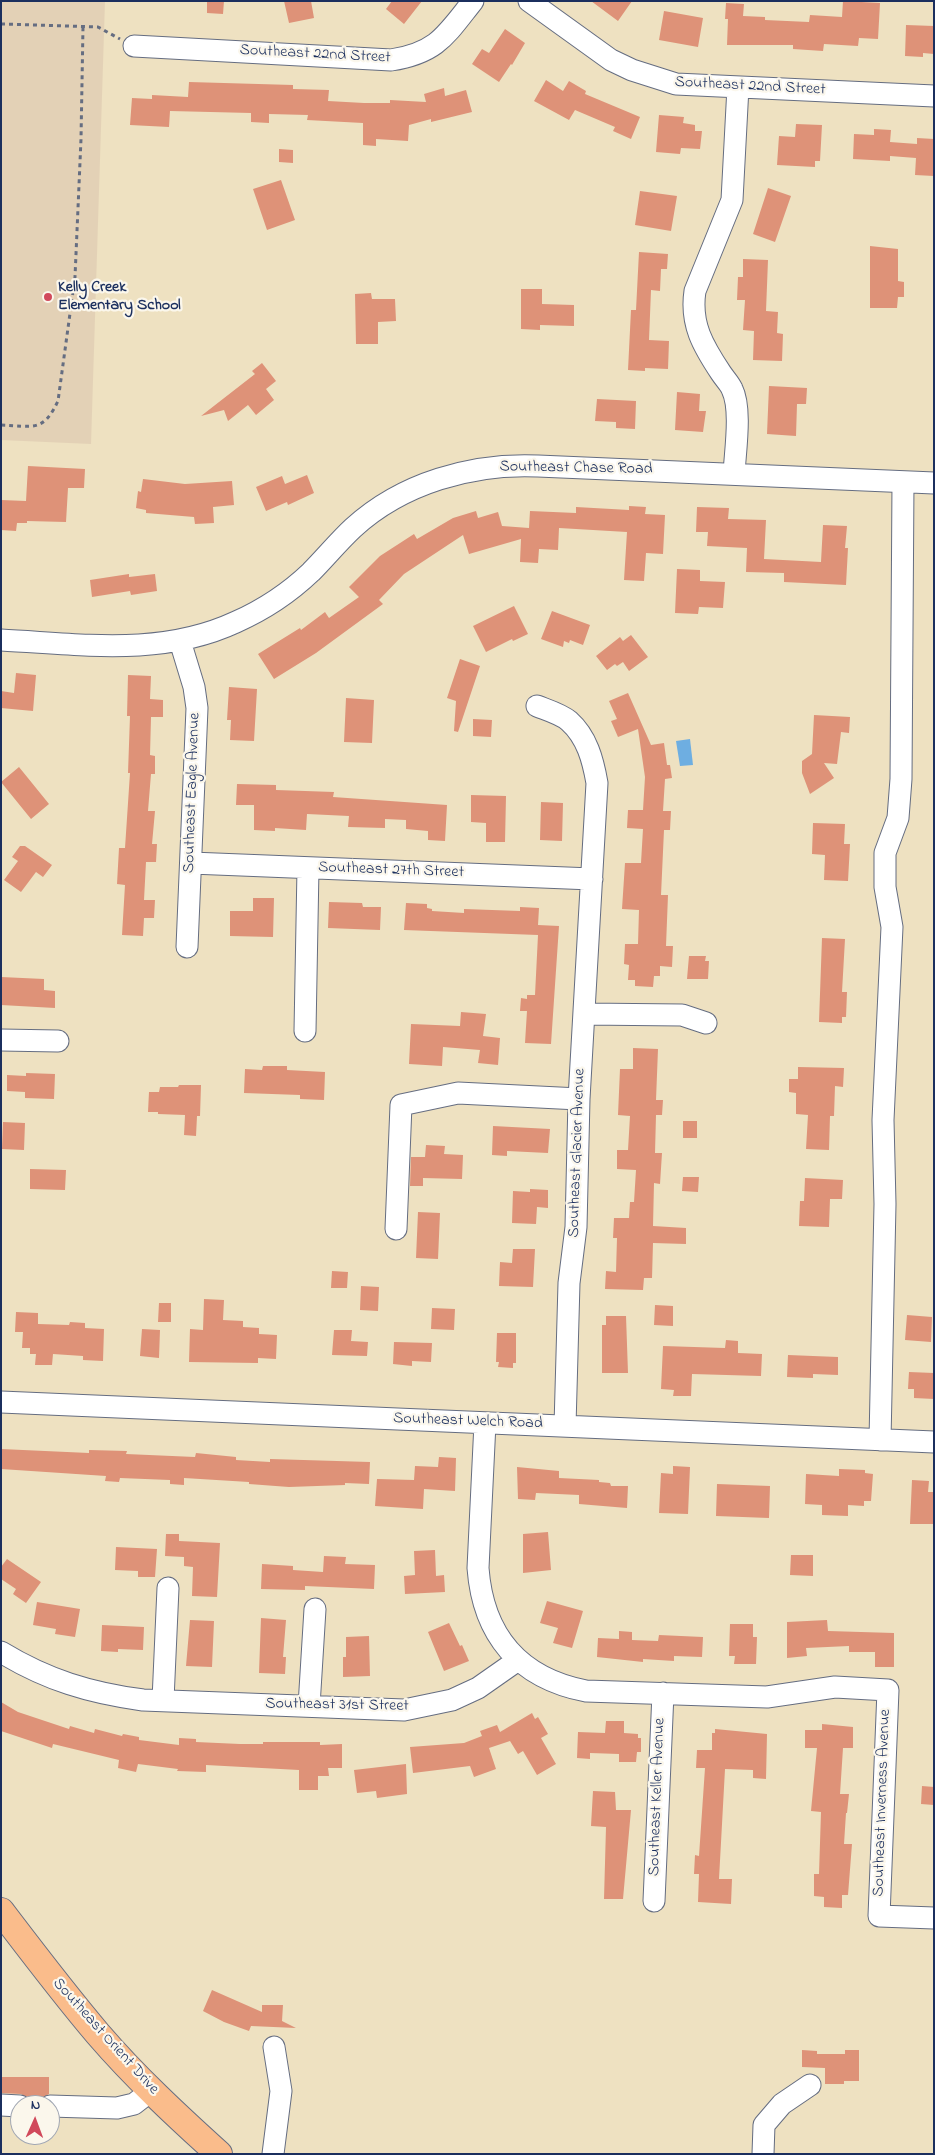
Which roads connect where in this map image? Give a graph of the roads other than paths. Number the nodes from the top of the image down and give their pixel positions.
1 (473, 1) edge
2 (529, 1) edge
3 (134, 46) road end
4 (738, 87) junction
5 (934, 96) edge
6 (734, 474) junction
7 (903, 482) junction
8 (934, 483) edge
9 (1, 640) edge
10 (180, 641) junction
11 (537, 706) dead end
12 (191, 864) junction
13 (308, 868) junction
14 (592, 879) junction
15 (187, 947) dead end
16 (585, 1014) junction
17 (706, 1023) dead end
18 (305, 1031) dead end
19 (1, 1040) edge
20 (58, 1041) dead end
21 (579, 1099) junction
22 (396, 1229) dead end
23 (1, 1402) edge
24 (485, 1423) junction
25 (565, 1426) junction
26 (880, 1440) junction
27 (934, 1442) edge
28 (168, 1588) dead end
29 (315, 1609) dead end
30 (1, 1652) edge
31 (518, 1660) junction
32 (662, 1693) junction
33 (163, 1700) junction
34 (309, 1706) junction
35 (654, 1901) dead end
36 (1, 1911) edge
37 (934, 1918) edge
38 (274, 2047) dead end
39 (810, 2085) dead end
40 (152, 2090) junction
41 (60, 2106) edge
42 (208, 2150) edge
43 (273, 2154) edge
44 (763, 2154) edge

1 - 3 street, Southeast 22nd Street
2 - 4 street, Southeast 22nd Street
4 - 5 street, Southeast 22nd Street
4 - 6 street
6 - 7 street, Southeast Chase Road
6 - 10 street, Southeast Chase Road
7 - 8 street, Southeast Chase Road
7 - 26 street
9 - 10 street, Southeast Chase Road
10 - 12 street, Southeast Eagle Avenue
11 - 14 street, Southeast Glacier Avenue
12 - 13 street, Southeast 27th Street
12 - 15 street, Southeast Eagle Avenue
13 - 14 street, Southeast 27th Street
13 - 18 street
14 - 16 street, Southeast Glacier Avenue
16 - 17 street
16 - 21 street, Southeast Glacier Avenue
19 - 20 street
21 - 22 street
21 - 25 street, Southeast Glacier Avenue
23 - 24 street, Southeast Welch Road
24 - 25 street, Southeast Welch Road
24 - 31 street
25 - 26 street, Southeast Welch Road
26 - 27 street, Southeast Welch Road
28 - 33 street
29 - 34 street
30 - 33 street, Southeast 31st Street
31 - 32 street
31 - 34 street, Southeast 31st Street
32 - 35 street, Southeast Keller Avenue
32 - 37 street, Southeast Inverness Avenue
33 - 34 street, Southeast 31st Street
36 - 40 main road, Southeast Orient Drive
38 - 43 street
39 - 44 street
40 - 41 street
40 - 42 main road, Southeast Orient Drive

